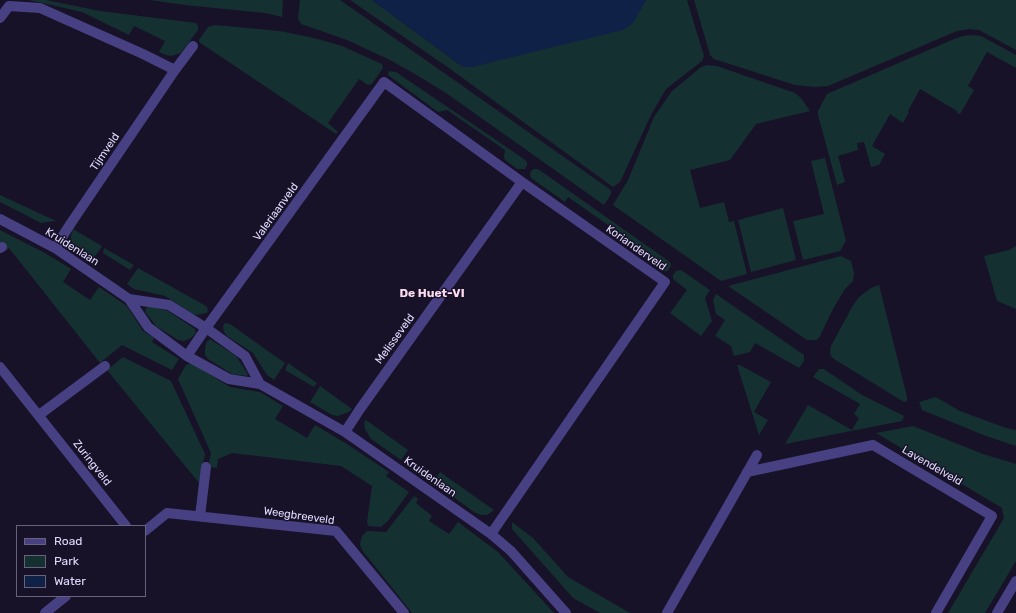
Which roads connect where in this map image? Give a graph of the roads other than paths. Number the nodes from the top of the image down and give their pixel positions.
1 (0, 18) edge
2 (193, 46) dead end
3 (175, 70) junction
4 (384, 82) joint
5 (522, 182) junction
6 (0, 219) edge
7 (55, 248) junction
8 (129, 299) junction
9 (206, 328) junction
10 (187, 356) junction
11 (105, 366) dead end
12 (0, 367) edge
13 (260, 384) junction
14 (39, 415) junction
15 (346, 432) junction
16 (758, 455) dead end
17 (206, 467) dead end
18 (747, 472) junction
19 (200, 516) junction
20 (125, 525) edge
21 (146, 530) edge
22 (491, 534) junction
23 (1016, 581) edge
24 (65, 597) edge
25 (45, 613) edge
26 (404, 613) edge
27 (566, 613) edge
28 (667, 613) edge
29 (936, 613) edge
30 (997, 613) edge

1 - 3 street
2 - 3 street, Tijmveld
3 - 7 street, Tijmveld
4 - 5 street, Korianderveld
4 - 9 street, Valeriaanveld
5 - 15 street, Melisseveld
5 - 22 street, Korianderveld
6 - 7 street, Kruidenlaan
7 - 8 street, Kruidenlaan
8 - 9 street, Kruidenlaan
8 - 10 street, Kruidenlaan
9 - 10 street, Valeriaanveld
9 - 13 street, Kruidenlaan
10 - 13 street, Kruidenlaan
11 - 14 street
12 - 14 street, Zuringveld
13 - 15 street, Kruidenlaan
14 - 20 street, Zuringveld
15 - 22 street, Kruidenlaan
16 - 18 street
17 - 19 street
18 - 28 street
18 - 29 street, Lavendelveld
19 - 21 street, Weegbreeveld
19 - 26 street, Weegbreeveld
22 - 27 street, Kruidenlaan
23 - 30 street
24 - 25 street

